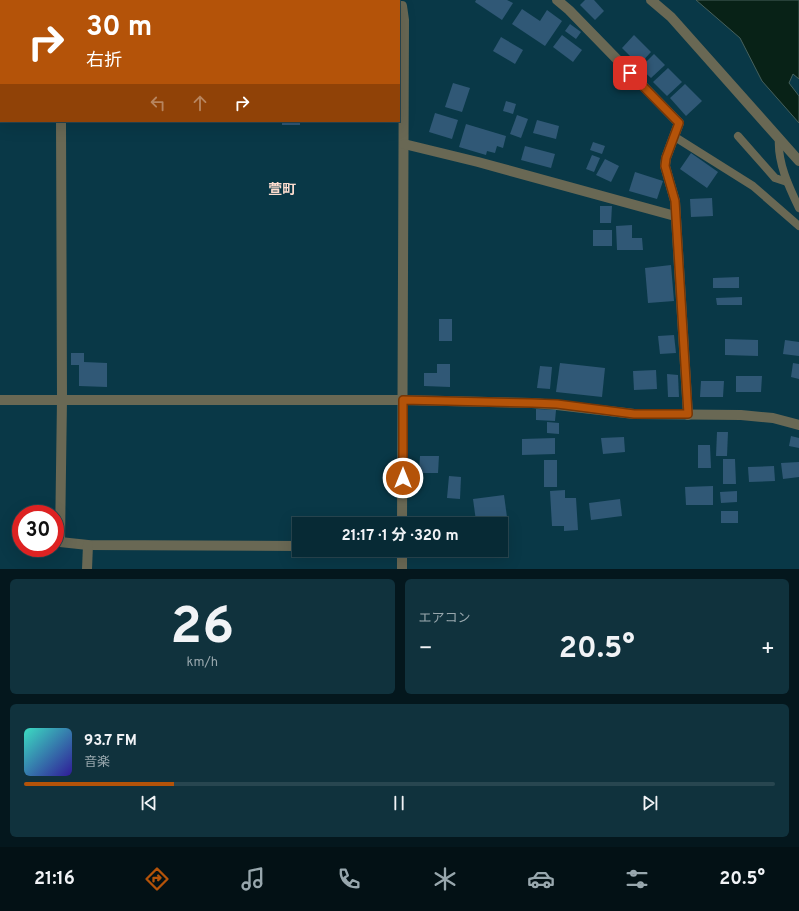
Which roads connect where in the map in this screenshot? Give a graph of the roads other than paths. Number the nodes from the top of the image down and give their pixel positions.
1 (557, 0) edge
2 (651, 0) edge
3 (401, 4) edge
4 (62, 122) edge
5 (738, 136) dead end
6 (675, 137) junction
7 (779, 138) junction
8 (404, 144) junction
9 (799, 161) edge
10 (787, 182) junction
11 (799, 208) edge
12 (675, 216) junction
13 (799, 226) edge
14 (62, 399) junction
15 (0, 400) edge
16 (403, 400) junction
17 (688, 414) junction
18 (799, 425) edge
19 (402, 517) edge
20 (88, 545) junction
21 (292, 546) edge
22 (402, 557) edge
23 (87, 569) edge
24 (402, 569) edge

1 - 6 street
2 - 7 street
3 - 8 street
4 - 14 street
5 - 10 lane
6 - 12 street
6 - 13 lane
7 - 9 street
7 - 10 lane
8 - 12 street
8 - 16 street
10 - 11 lane
12 - 17 street
14 - 15 street
14 - 16 street
14 - 20 street
16 - 17 street
16 - 19 street
17 - 18 street
20 - 21 street
20 - 23 street
22 - 24 street

